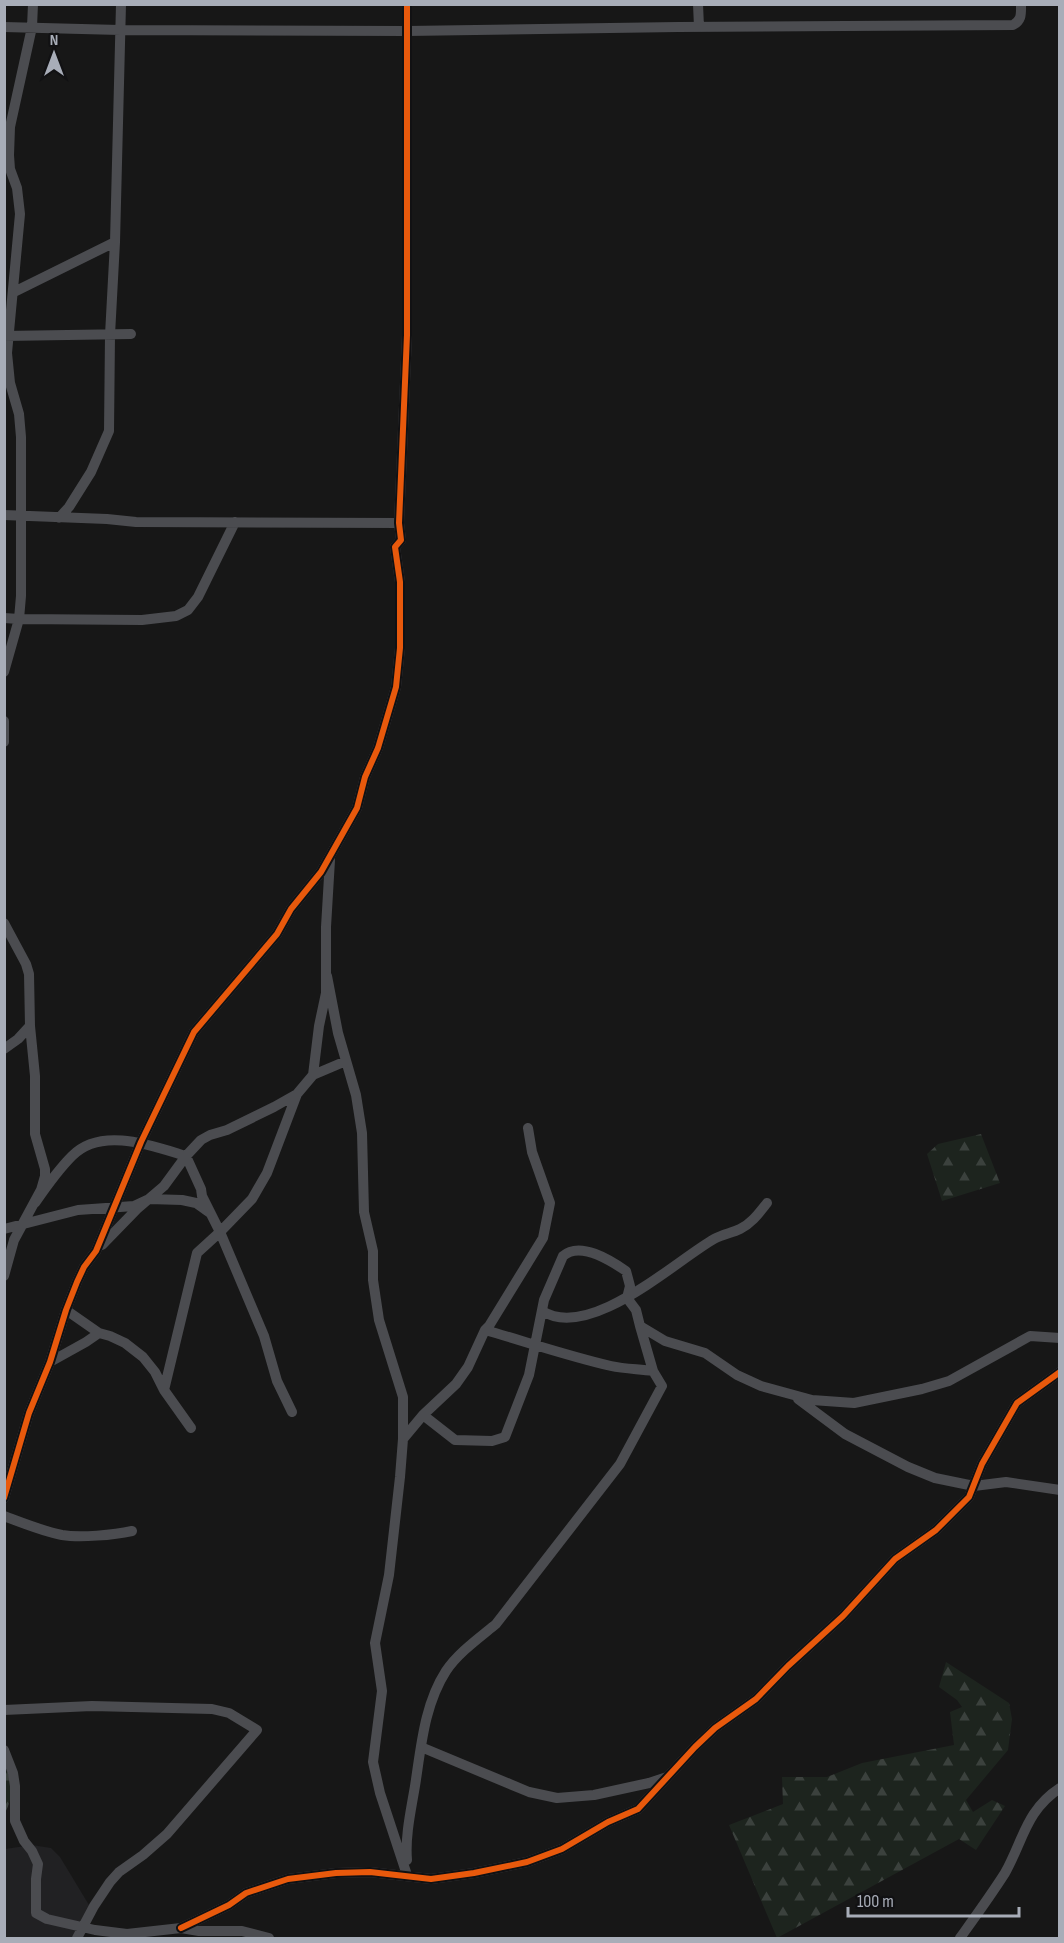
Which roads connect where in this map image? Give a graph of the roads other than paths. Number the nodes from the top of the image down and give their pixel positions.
1 (33, 4) edge
2 (121, 4) edge
3 (407, 4) edge
4 (698, 4) edge
5 (1021, 4) edge
6 (4, 27) edge
7 (32, 27) junction
8 (699, 27) junction
9 (120, 30) junction
10 (407, 31) junction
11 (115, 242) junction
12 (14, 292) junction
13 (131, 334) dead end
14 (110, 335) junction
15 (7, 336) edge
16 (4, 515) edge
17 (20, 515) junction
18 (59, 518) junction
19 (235, 522) junction
20 (399, 523) junction
21 (4, 618) edge
22 (19, 619) junction
23 (4, 672) edge
24 (4, 721) edge
25 (4, 742) edge
26 (330, 856) junction
27 (4, 923) edge
28 (327, 976) junction
29 (30, 1026) junction
30 (4, 1049) edge
31 (346, 1061) junction
32 (313, 1075) junction
33 (297, 1094) junction
34 (528, 1128) dead end
35 (141, 1142) junction
36 (186, 1156) junction
37 (149, 1199) junction
38 (35, 1203) junction
39 (767, 1203) dead end
40 (115, 1207) junction
41 (210, 1213) junction
42 (24, 1223) junction
43 (4, 1229) edge
44 (220, 1232) junction
45 (96, 1251) junction
46 (4, 1276) edge
47 (627, 1298) junction
48 (66, 1310) junction
49 (542, 1311) junction
50 (640, 1326) junction
51 (484, 1330) junction
52 (99, 1333) junction
53 (1059, 1338) edge
54 (537, 1344) junction
55 (50, 1362) junction
56 (653, 1371) junction
57 (1059, 1372) edge
58 (164, 1390) junction
59 (793, 1395) junction
60 (292, 1412) dead end
61 (423, 1415) junction
62 (191, 1428) dead end
63 (403, 1439) junction
64 (974, 1486) junction
65 (1059, 1490) edge
66 (4, 1498) edge
67 (4, 1516) edge
68 (132, 1531) dead end
69 (4, 1710) edge
70 (421, 1747) junction
71 (4, 1750) edge
72 (670, 1776) junction
73 (1059, 1788) edge
74 (10, 1817) edge
75 (407, 1875) junction
76 (82, 1927) junction
77 (181, 1928) junction
78 (77, 1938) edge
79 (269, 1938) edge
80 (960, 1938) edge

1 - 7 street
2 - 9 street
3 - 10 street
4 - 8 street
5 - 8 street
6 - 7 street
7 - 9 street
7 - 12 street
8 - 10 street
9 - 10 street
9 - 11 street
10 - 20 street
11 - 12 street
11 - 14 street
12 - 15 street
13 - 14 street
14 - 15 street
14 - 18 street
15 - 17 street
16 - 17 street
17 - 18 street
17 - 22 street
18 - 19 street
19 - 20 street
19 - 22 street
20 - 26 street
21 - 22 street
22 - 23 street
24 - 25 street
26 - 28 street
26 - 35 street
27 - 29 street
28 - 31 street
28 - 32 street
29 - 30 street
29 - 38 street
31 - 32 street
31 - 63 street
32 - 33 street
33 - 36 street
33 - 44 street
34 - 51 street
35 - 36 street
35 - 38 street
35 - 40 street
36 - 37 street
36 - 41 street
37 - 40 street
37 - 41 street
37 - 45 street
38 - 42 street
39 - 47 street
40 - 42 street
40 - 45 street
41 - 44 street
42 - 43 street
42 - 46 street
44 - 58 street
44 - 60 street
45 - 48 street
47 - 49 street
47 - 49 street
47 - 50 street
48 - 52 street
48 - 55 street
49 - 54 street
50 - 56 street
50 - 59 street
51 - 54 street
51 - 61 street
52 - 55 street
52 - 58 street
53 - 59 street
54 - 56 street
54 - 61 street
55 - 66 street
56 - 70 street
57 - 64 street
58 - 62 street
59 - 64 street
61 - 63 street
63 - 75 street
64 - 65 street
64 - 72 street
67 - 68 street
69 - 76 street
70 - 72 street
70 - 75 street
71 - 74 street
72 - 75 street
73 - 80 street
74 - 76 street
75 - 77 street
76 - 77 street
76 - 78 street
77 - 79 street

